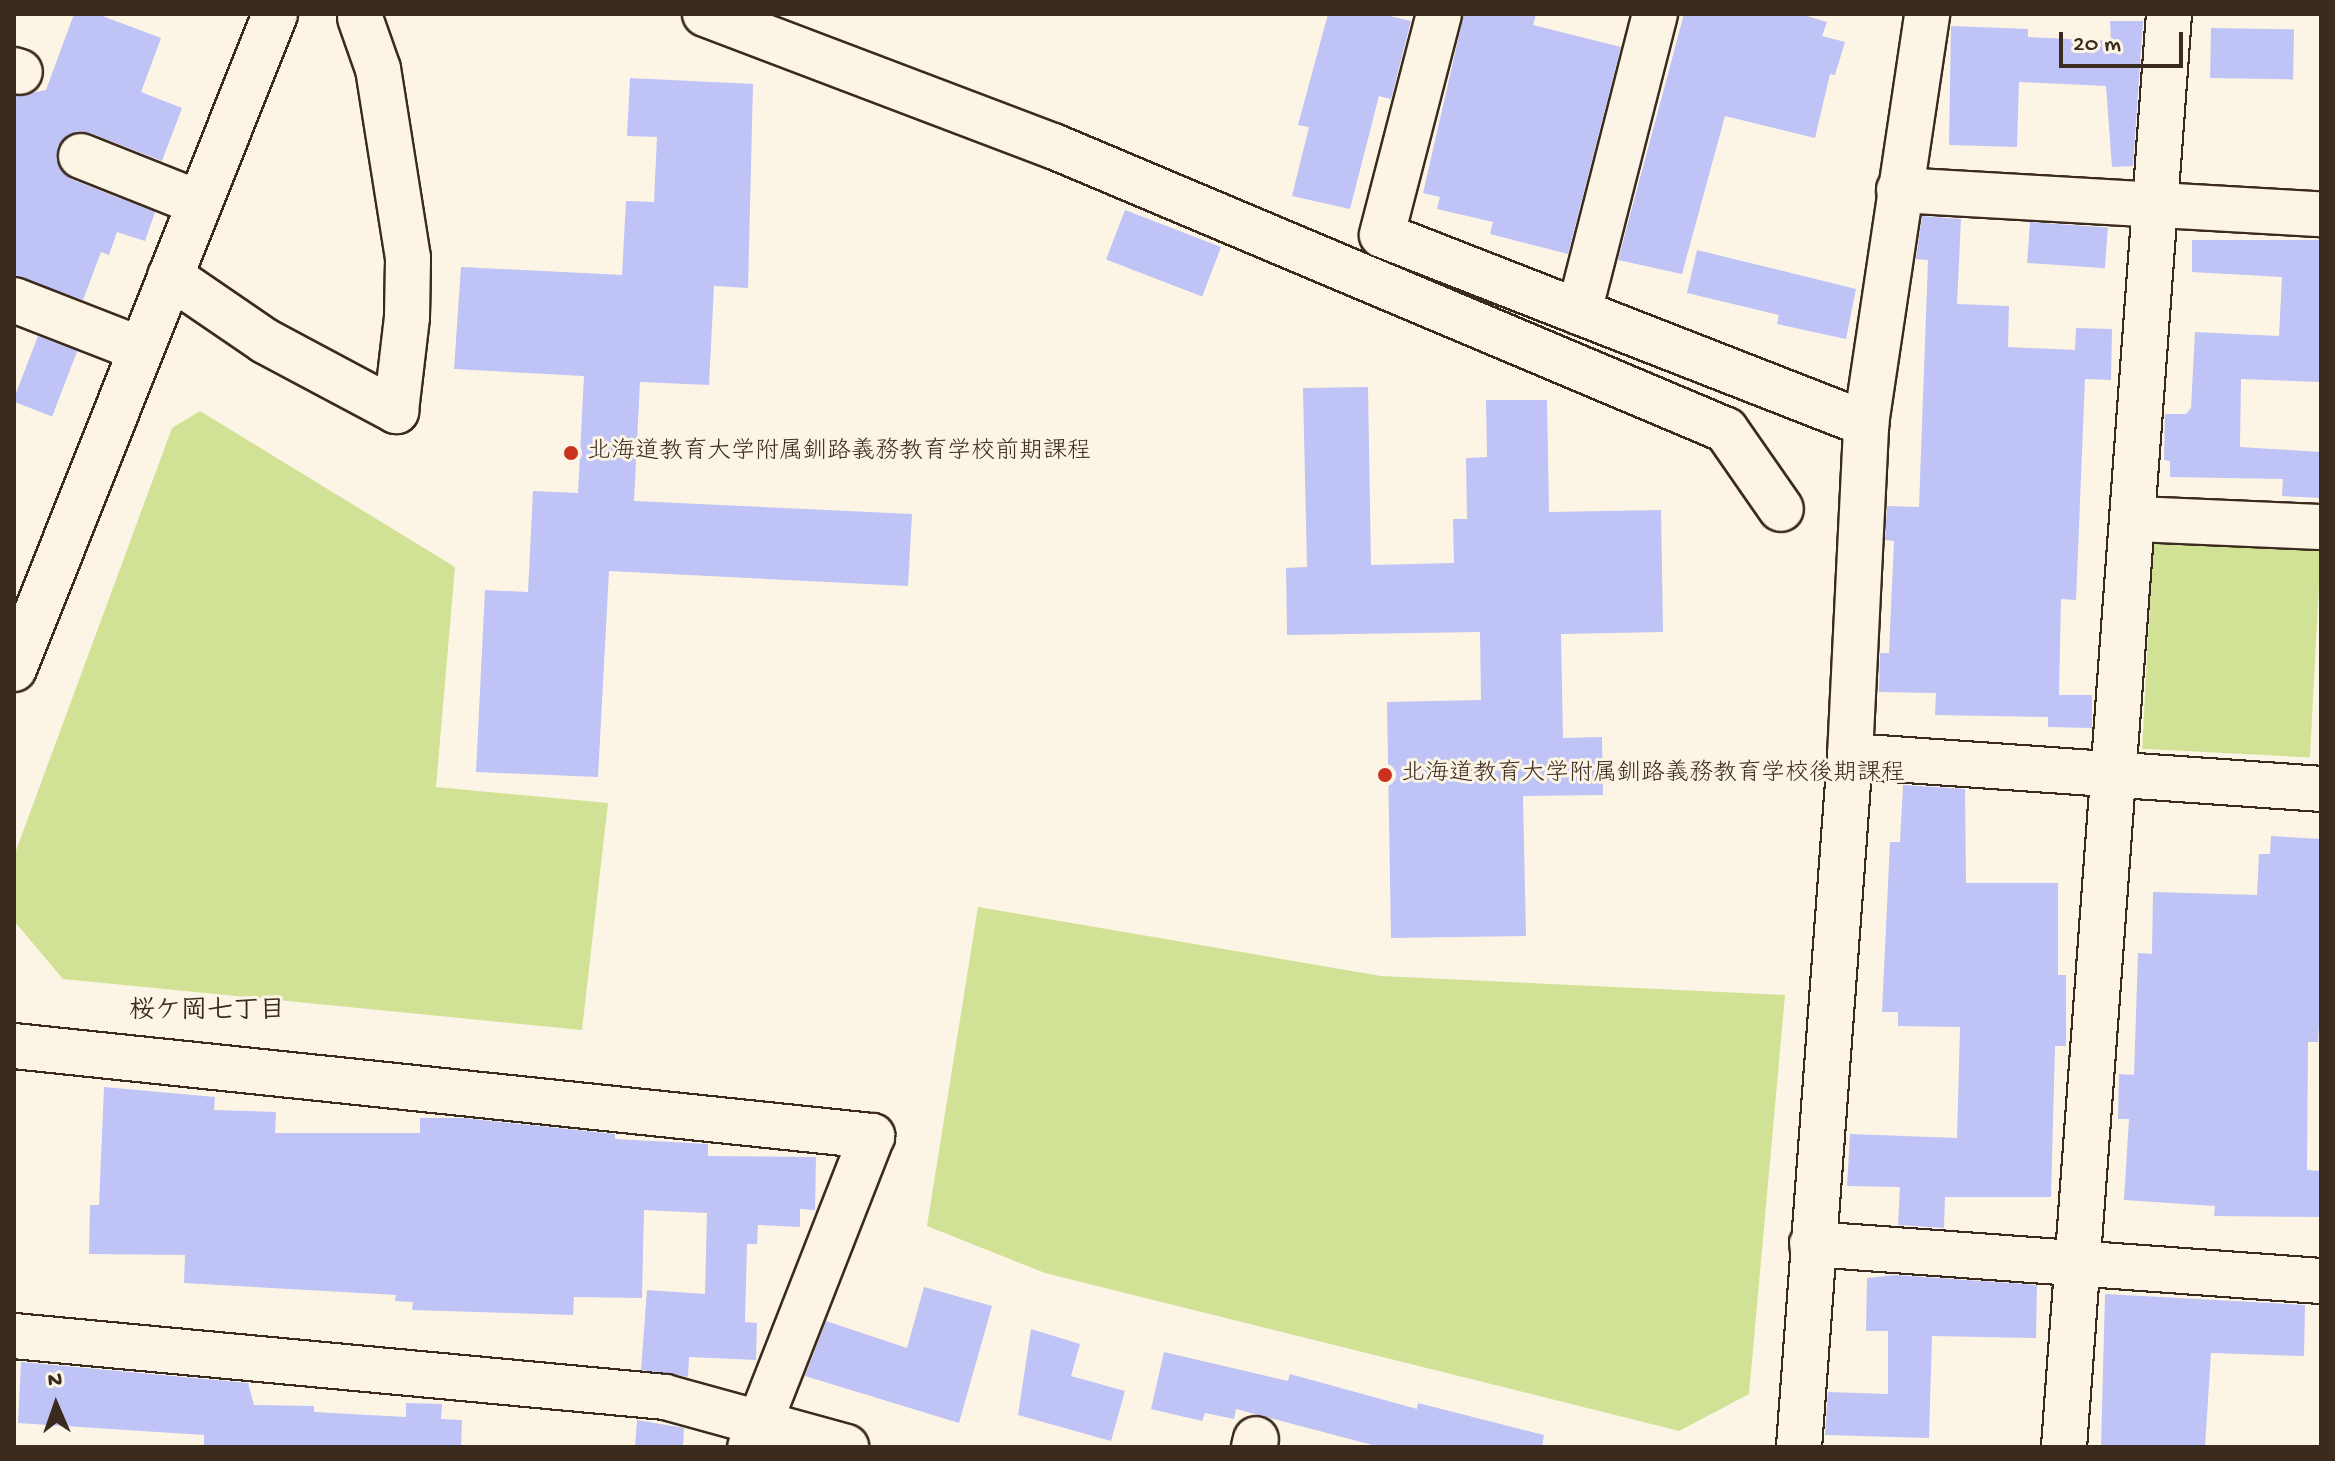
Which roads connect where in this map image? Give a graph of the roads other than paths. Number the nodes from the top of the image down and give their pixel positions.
1 (275, 14) edge
2 (705, 14) edge
3 (1439, 14) edge
4 (1655, 14) edge
5 (1927, 14) edge
6 (2169, 14) edge
7 (358, 15) edge
8 (81, 156) dead end
9 (1899, 190) junction
10 (199, 203) junction
11 (2156, 203) junction
12 (2321, 214) edge
13 (170, 276) junction
14 (14, 300) edge
15 (1579, 312) junction
16 (140, 349) junction
17 (1866, 424) junction
18 (1781, 509) dead end
19 (2135, 519) junction
20 (2321, 527) edge
21 (18, 645) edge
22 (1850, 756) junction
23 (2116, 774) junction
24 (2321, 789) edge
25 (14, 1046) edge
26 (1812, 1244) junction
27 (2078, 1265) junction
28 (2321, 1281) edge
29 (14, 1336) edge
30 (754, 1437) edge
31 (846, 1447) edge
32 (1799, 1447) edge
33 (2064, 1447) edge

1 - 10 street
2 - 18 street
3 - 15 street
4 - 15 street
5 - 9 street
6 - 11 street
7 - 13 street
8 - 10 street
9 - 11 street
9 - 17 street
10 - 13 street
11 - 12 street
11 - 19 street
13 - 16 street
14 - 16 street
15 - 17 street
16 - 21 street
17 - 22 street
19 - 20 street
19 - 23 street
22 - 23 street
22 - 26 street
23 - 24 street
23 - 27 street
25 - 30 street
26 - 27 street
26 - 32 street
27 - 28 street
27 - 33 street
29 - 30 street
30 - 31 street

